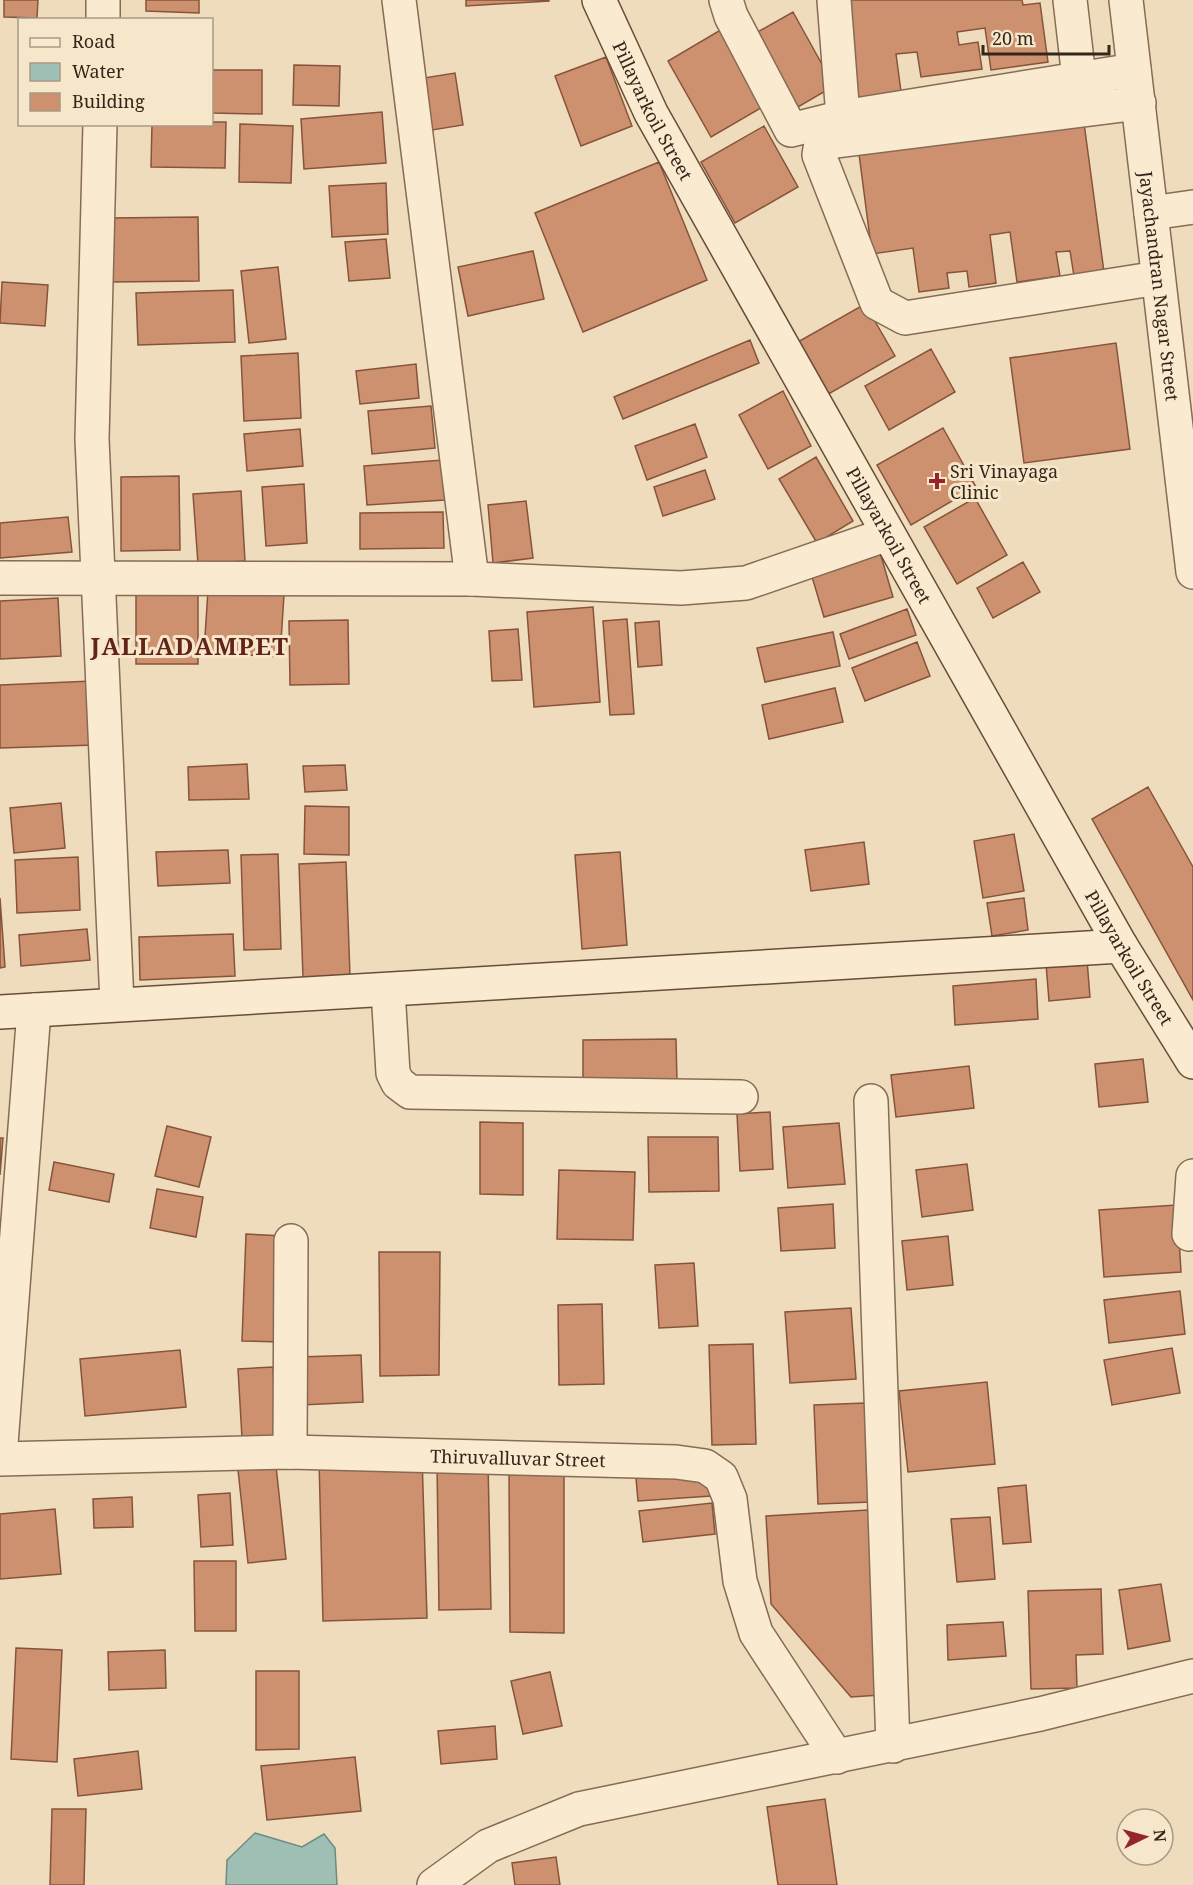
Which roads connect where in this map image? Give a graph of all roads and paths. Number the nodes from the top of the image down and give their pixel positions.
1 (103, 0) edge
2 (399, 0) edge
3 (599, 0) edge
4 (726, 0) edge
5 (834, 0) edge
6 (1071, 0) edge
7 (1126, 0) edge
8 (103, 18) edge
9 (1134, 70) junction
10 (1079, 78) junction
11 (1139, 103) junction
12 (843, 117) junction
13 (100, 126) edge
14 (1193, 207) edge
15 (1150, 213) junction
16 (1158, 278) junction
17 (888, 534) junction
18 (1193, 572) edge
19 (0, 578) edge
20 (472, 579) junction
21 (98, 580) junction
22 (1120, 946) junction
23 (388, 990) junction
24 (117, 1003) junction
25 (34, 1010) junction
26 (0, 1012) edge
27 (1193, 1062) edge
28 (741, 1097) dead end
29 (871, 1101) dead end
30 (1193, 1176) edge
31 (1189, 1234) dead end
32 (291, 1241) dead end
33 (290, 1452) junction
34 (0, 1458) edge
35 (1193, 1676) edge
36 (893, 1746) junction
37 (837, 1757) junction
38 (434, 1885) edge

1 - 8 street
2 - 20 street
3 - 17 street, Pillayarkoil Street
4 - 12 street
5 - 12 street
6 - 10 street
7 - 9 street, Jayachandran Nagar Street
9 - 10 street
9 - 11 street, Jayachandran Nagar Street
10 - 12 street
11 - 15 street, Jayachandran Nagar Street
11 - 16 street
13 - 21 street
14 - 15 street
15 - 16 street, Jayachandran Nagar Street
16 - 18 street, Jayachandran Nagar Street
17 - 20 street
17 - 22 street, Pillayarkoil Street
19 - 21 street
20 - 21 street
21 - 24 street
22 - 23 street
22 - 27 street, Pillayarkoil Street
23 - 24 street
23 - 28 street
24 - 25 street
25 - 26 street
25 - 34 street
29 - 36 street
30 - 31 street
32 - 33 street
33 - 34 street, Thiruvalluvar Street
33 - 37 street, Thiruvalluvar Street
35 - 36 street
36 - 37 street
37 - 38 street

